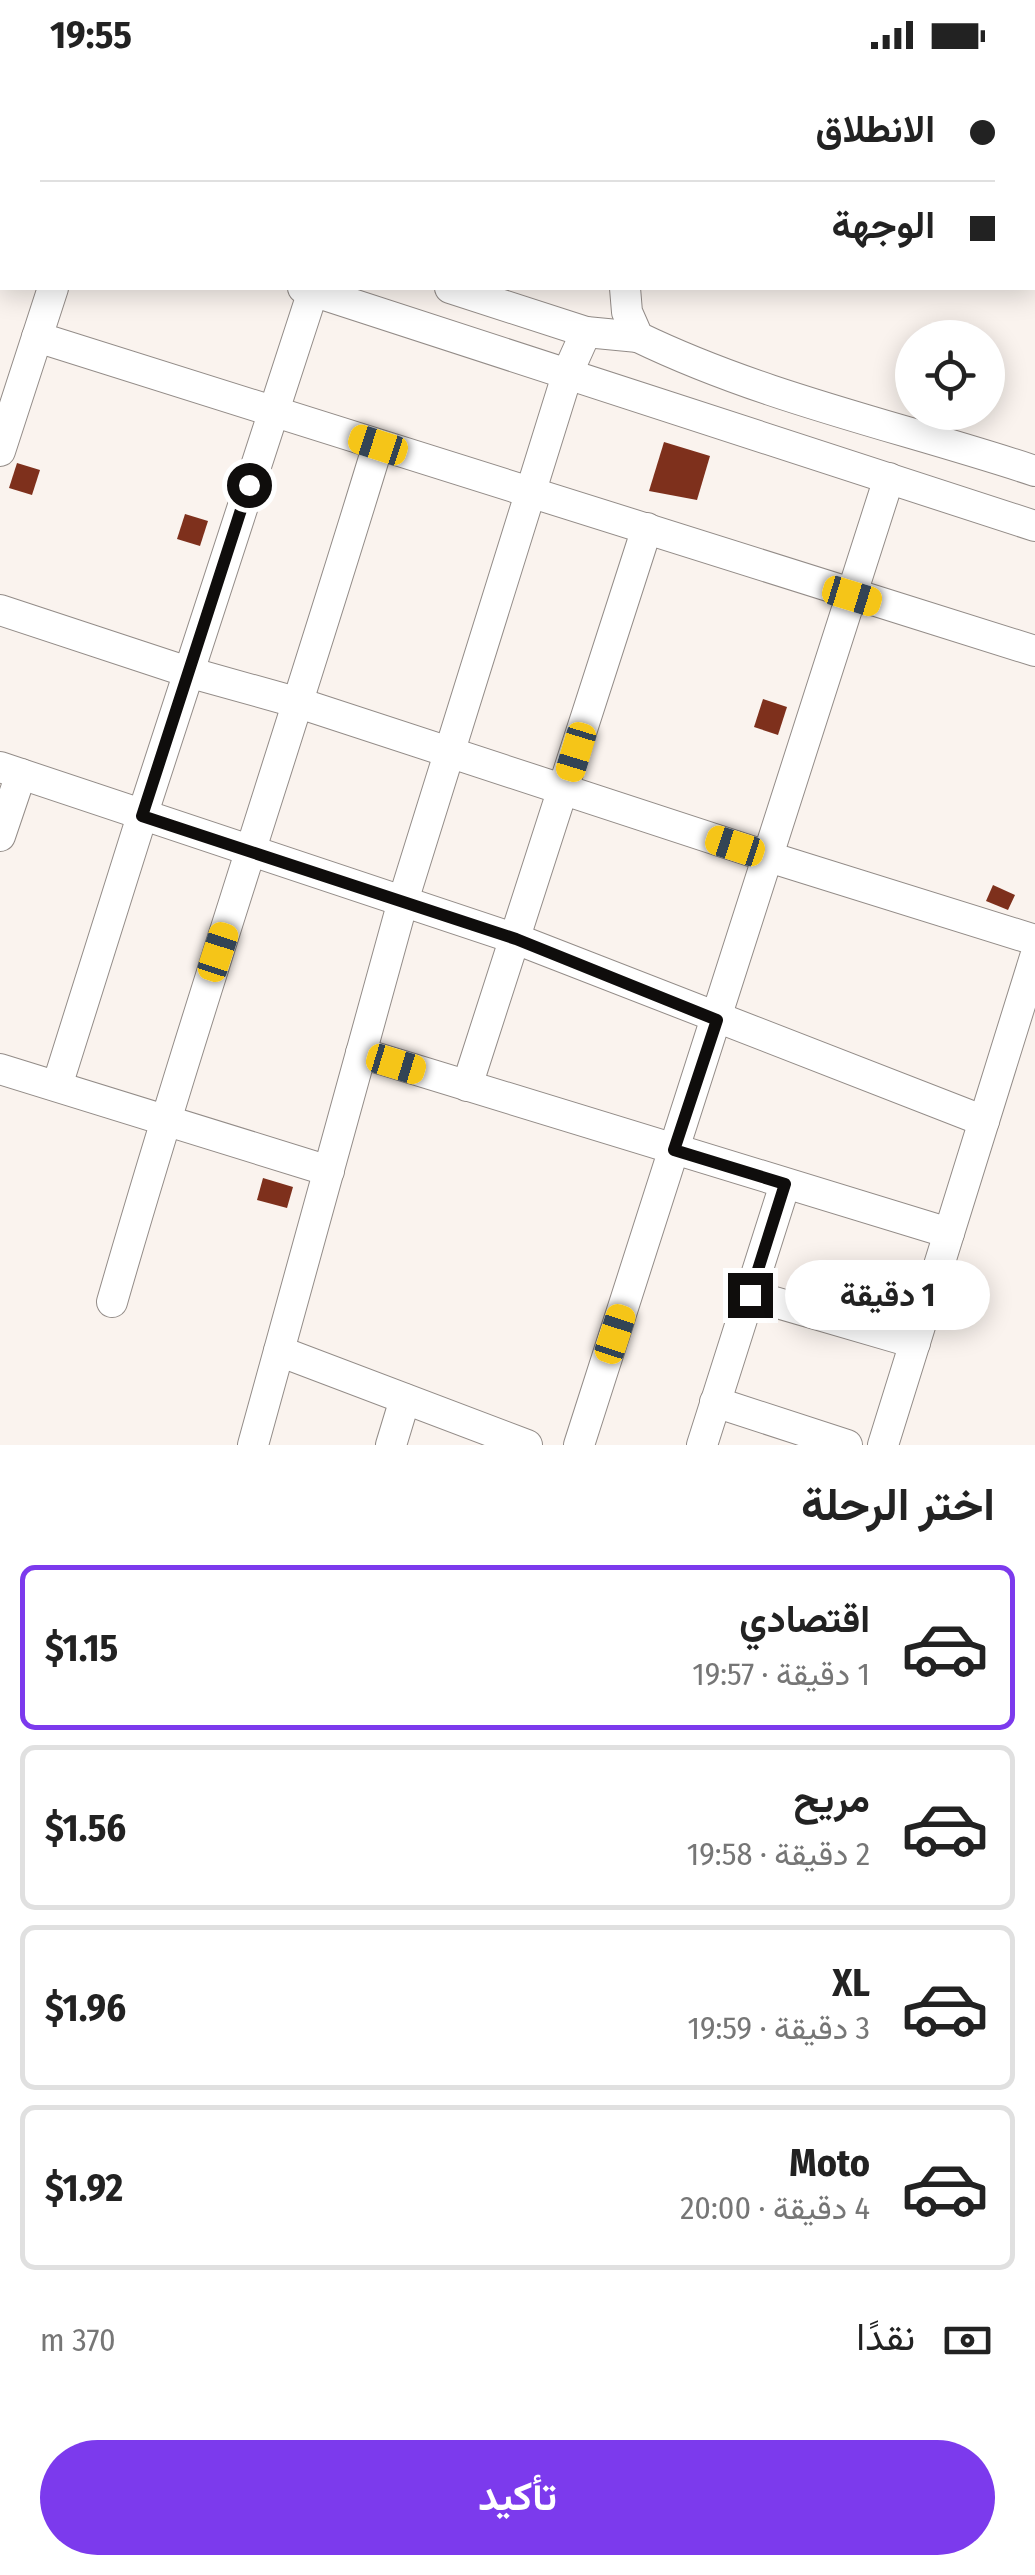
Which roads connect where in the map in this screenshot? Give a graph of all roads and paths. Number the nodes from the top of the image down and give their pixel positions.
1 (52, 290) edge
2 (308, 290) edge
3 (311, 290) edge
4 (456, 290) edge
5 (625, 290) edge
6 (586, 332) junction
7 (37, 337) junction
8 (638, 337) junction
9 (568, 372) junction
10 (274, 410) junction
11 (378, 445) junction
12 (0, 451) edge
13 (1035, 470) edge
14 (889, 478) junction
15 (532, 490) junction
16 (1035, 526) edge
17 (648, 528) junction
18 (852, 596) junction
19 (0, 610) edge
20 (1035, 651) edge
21 (188, 672) junction
22 (299, 702) junction
23 (449, 752) junction
24 (10, 771) edge
25 (564, 790) junction
26 (142, 816) junction
27 (0, 836) edge
28 (250, 851) junction
29 (769, 857) junction
30 (402, 901) junction
31 (516, 939) junction
32 (1035, 940) edge
33 (1035, 957) edge
34 (717, 1020) junction
35 (361, 1053) junction
36 (0, 1069) edge
37 (58, 1086) junction
38 (468, 1086) junction
39 (164, 1120) junction
40 (984, 1121) junction
41 (674, 1150) junction
42 (329, 1170) junction
43 (785, 1184) junction
44 (949, 1234) junction
45 (750, 1295) junction
46 (112, 1302) dead end
47 (915, 1343) junction
48 (279, 1351) junction
49 (405, 1399) junction
50 (715, 1402) junction
51 (254, 1445) edge
52 (391, 1445) edge
53 (527, 1445) edge
54 (579, 1445) edge
55 (702, 1445) edge
56 (847, 1445) edge
57 (884, 1445) edge

1 - 7 street
2 - 10 street
3 - 9 street
4 - 6 street
5 - 8 street
6 - 8 street
6 - 9 street
7 - 10 street
7 - 12 street
8 - 13 street
9 - 14 street
9 - 15 street
10 - 11 street
10 - 21 street
11 - 15 street
11 - 22 street
14 - 16 street
14 - 18 street
15 - 17 street
15 - 23 street
17 - 18 street
17 - 25 street
18 - 20 street
18 - 29 street
19 - 21 street
21 - 22 street
21 - 26 street
22 - 23 street
22 - 28 street
23 - 25 street
23 - 30 street
24 - 26 street
24 - 27 street
25 - 29 street
25 - 31 street
26 - 28 street
26 - 37 street
28 - 30 street
28 - 39 street
29 - 32 street
29 - 34 street
30 - 31 street
30 - 35 street
31 - 34 street
31 - 38 street
33 - 40 street
34 - 40 street
34 - 41 street
35 - 38 street
35 - 42 street
36 - 37 street
37 - 39 street
38 - 41 street
39 - 42 street
39 - 46 street
40 - 44 street
41 - 43 street
41 - 54 street
42 - 48 street
43 - 44 street
43 - 45 street
44 - 47 street
45 - 47 street
45 - 50 street
47 - 57 street
48 - 49 street
48 - 51 street
49 - 52 street
49 - 53 street
50 - 55 street
50 - 56 street

